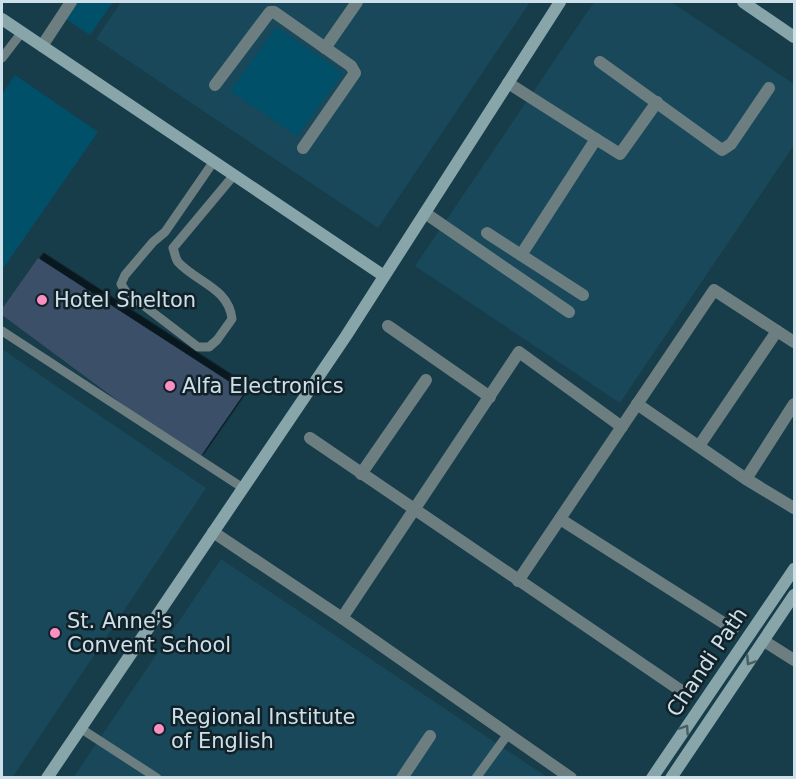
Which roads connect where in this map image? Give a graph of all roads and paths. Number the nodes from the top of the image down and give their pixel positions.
1 (71, 2) edge
2 (357, 2) edge
3 (559, 2) edge
4 (743, 2) edge
5 (2, 19) edge
6 (22, 33) junction
7 (795, 37) edge
8 (42, 46) junction
9 (325, 48) junction
10 (2, 58) edge
11 (600, 62) dead end
12 (508, 83) junction
13 (215, 85) dead end
14 (769, 88) dead end
15 (657, 102) junction
16 (596, 139) junction
17 (303, 148) dead end
18 (214, 161) junction
19 (234, 175) junction
20 (425, 213) junction
21 (488, 232) dead end
22 (521, 255) junction
23 (384, 276) junction
24 (583, 295) dead end
25 (569, 312) dead end
26 (388, 326) dead end
27 (2, 331) edge
28 (777, 331) junction
29 (795, 342) edge
30 (426, 380) dead end
31 (489, 397) junction
32 (638, 404) junction
33 (795, 404) edge
34 (622, 427) junction
35 (310, 438) dead end
36 (699, 447) junction
37 (361, 474) junction
38 (747, 479) junction
39 (243, 488) junction
40 (795, 508) edge
41 (414, 510) junction
42 (560, 519) junction
43 (213, 532) junction
44 (795, 569) edge
45 (518, 581) junction
46 (795, 595) edge
47 (342, 618) junction
48 (733, 629) dead end
49 (764, 640) junction
50 (795, 660) edge
51 (680, 690) dead end
52 (80, 728) junction
53 (508, 734) junction
54 (430, 736) dead end
55 (47, 777) edge
56 (157, 777) edge
57 (402, 777) edge
58 (476, 777) edge
59 (571, 777) edge
60 (652, 777) edge
61 (671, 777) edge

1 - 8 street
2 - 9 street
3 - 12 street
4 - 7 street
5 - 6 street
6 - 8 street
6 - 10 lane
8 - 18 street
9 - 13 street
9 - 17 street
11 - 15 street
12 - 16 street
12 - 20 street
14 - 15 street
15 - 16 street
16 - 22 street
18 - 19 street
18 - 19 lane
19 - 23 street
20 - 23 street
20 - 25 street
21 - 22 street
22 - 24 street
23 - 39 street
26 - 31 street
27 - 39 lane
28 - 29 street
28 - 32 street
28 - 36 street
30 - 37 street
31 - 34 street
31 - 41 street
32 - 34 street
32 - 36 street
33 - 38 street
34 - 42 street
35 - 37 street
36 - 38 street
37 - 41 street
38 - 40 street
39 - 43 street
41 - 45 street
41 - 47 street
42 - 45 street
42 - 48 street
43 - 47 street
43 - 52 street
60 -> 44 street, Chandi Path
45 - 51 street
46 - 49 street, Chandi Path
47 - 53 street
49 - 50 street
49 -> 61 street, Chandi Path
52 - 55 street
52 - 56 lane
53 - 58 lane
53 - 59 street
54 - 57 street

